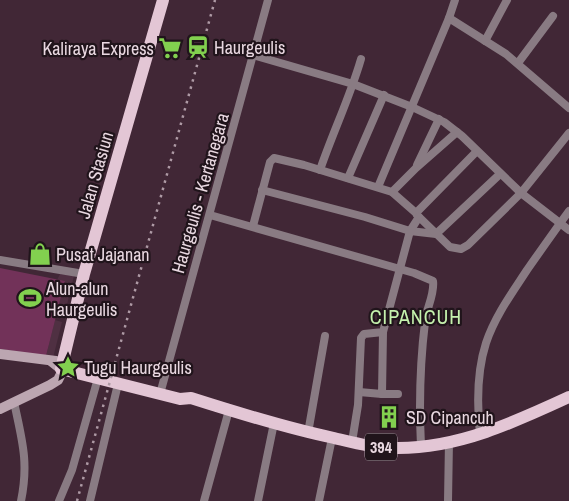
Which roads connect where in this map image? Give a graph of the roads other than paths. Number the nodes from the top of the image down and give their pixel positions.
1 (163, 0) edge
2 (268, 0) edge
3 (455, 0) edge
4 (507, 0) edge
5 (553, 16) dead end
6 (450, 18) junction
7 (485, 41) junction
8 (253, 55) junction
9 (361, 59) dead end
10 (518, 63) junction
11 (354, 84) junction
12 (384, 95) junction
13 (412, 106) junction
14 (569, 108) edge
15 (439, 119) junction
16 (457, 132) junction
17 (569, 133) edge
18 (477, 151) junction
19 (416, 168) junction
20 (320, 170) junction
21 (500, 174) junction
22 (348, 178) junction
23 (378, 187) junction
24 (262, 190) junction
25 (392, 192) junction
26 (521, 194) junction
27 (569, 210) edge
28 (210, 215) junction
29 (418, 215) junction
30 (560, 224) junction
31 (253, 226) junction
32 (569, 230) edge
33 (410, 231) junction
34 (436, 234) junction
35 (0, 260) edge
36 (400, 269) junction
37 (84, 274) junction
38 (383, 332) junction
39 (325, 336) dead end
40 (0, 354) edge
41 (59, 363) junction
42 (98, 378) junction
43 (118, 384) junction
44 (161, 390) junction
45 (358, 392) junction
46 (382, 394) junction
47 (398, 394) dead end
48 (569, 397) edge
49 (14, 402) junction
50 (0, 409) edge
51 (229, 410) junction
52 (274, 423) junction
53 (308, 433) junction
54 (480, 434) junction
55 (332, 438) junction
56 (352, 442) junction
57 (449, 442) junction
58 (421, 446) junction
59 (21, 501) edge
60 (59, 501) edge
61 (90, 501) edge
62 (204, 501) edge
63 (258, 501) edge
64 (319, 501) edge
65 (448, 501) edge

1 - 37 main road, Jalan Stasiun
2 - 8 street, Haurgeulis - Kertanegara
3 - 6 street
4 - 7 street
5 - 10 street
6 - 7 street
6 - 13 street
7 - 10 street
8 - 11 street
8 - 28 street, Haurgeulis - Kertanegara
9 - 11 street
10 - 14 street
11 - 12 street
11 - 20 street
12 - 13 street
12 - 22 street
13 - 15 street
13 - 23 street
15 - 16 street
15 - 19 street
16 - 18 street
16 - 19 street
17 - 26 street
18 - 21 street
18 - 29 street
19 - 25 street
20 - 22 street
20 - 24 street
21 - 26 street
21 - 34 street
22 - 23 street
23 - 25 street
24 - 31 street
24 - 33 street
25 - 29 street
26 - 30 street
26 - 34 street
27 - 30 street
28 - 31 street
28 - 44 street, Haurgeulis - Kertanegara
29 - 33 street
29 - 34 street
30 - 32 street
30 - 54 street
31 - 36 street
33 - 34 street
33 - 36 street
35 - 37 street
36 - 38 street
36 - 58 street
37 - 41 main road, Jalan Stasiun
38 - 45 street
38 - 46 street
39 - 53 street
40 - 41 street
41 - 42 main road, 394
41 - 44 main road, 394
41 - 49 street
42 - 43 main road, 394
42 - 60 street
43 - 44 main road, 394
43 - 61 street
44 - 51 main road, 394
45 - 46 street
45 - 56 street
46 - 47 street
48 - 54 main road, 394
49 - 50 street
49 - 59 street
51 - 52 main road, 394
51 - 62 street
52 - 53 main road, 394
52 - 63 street
53 - 55 main road, 394
54 - 57 main road, 394
55 - 56 main road, 394
55 - 64 street
56 - 58 main road, 394
57 - 58 main road, 394
57 - 65 street

